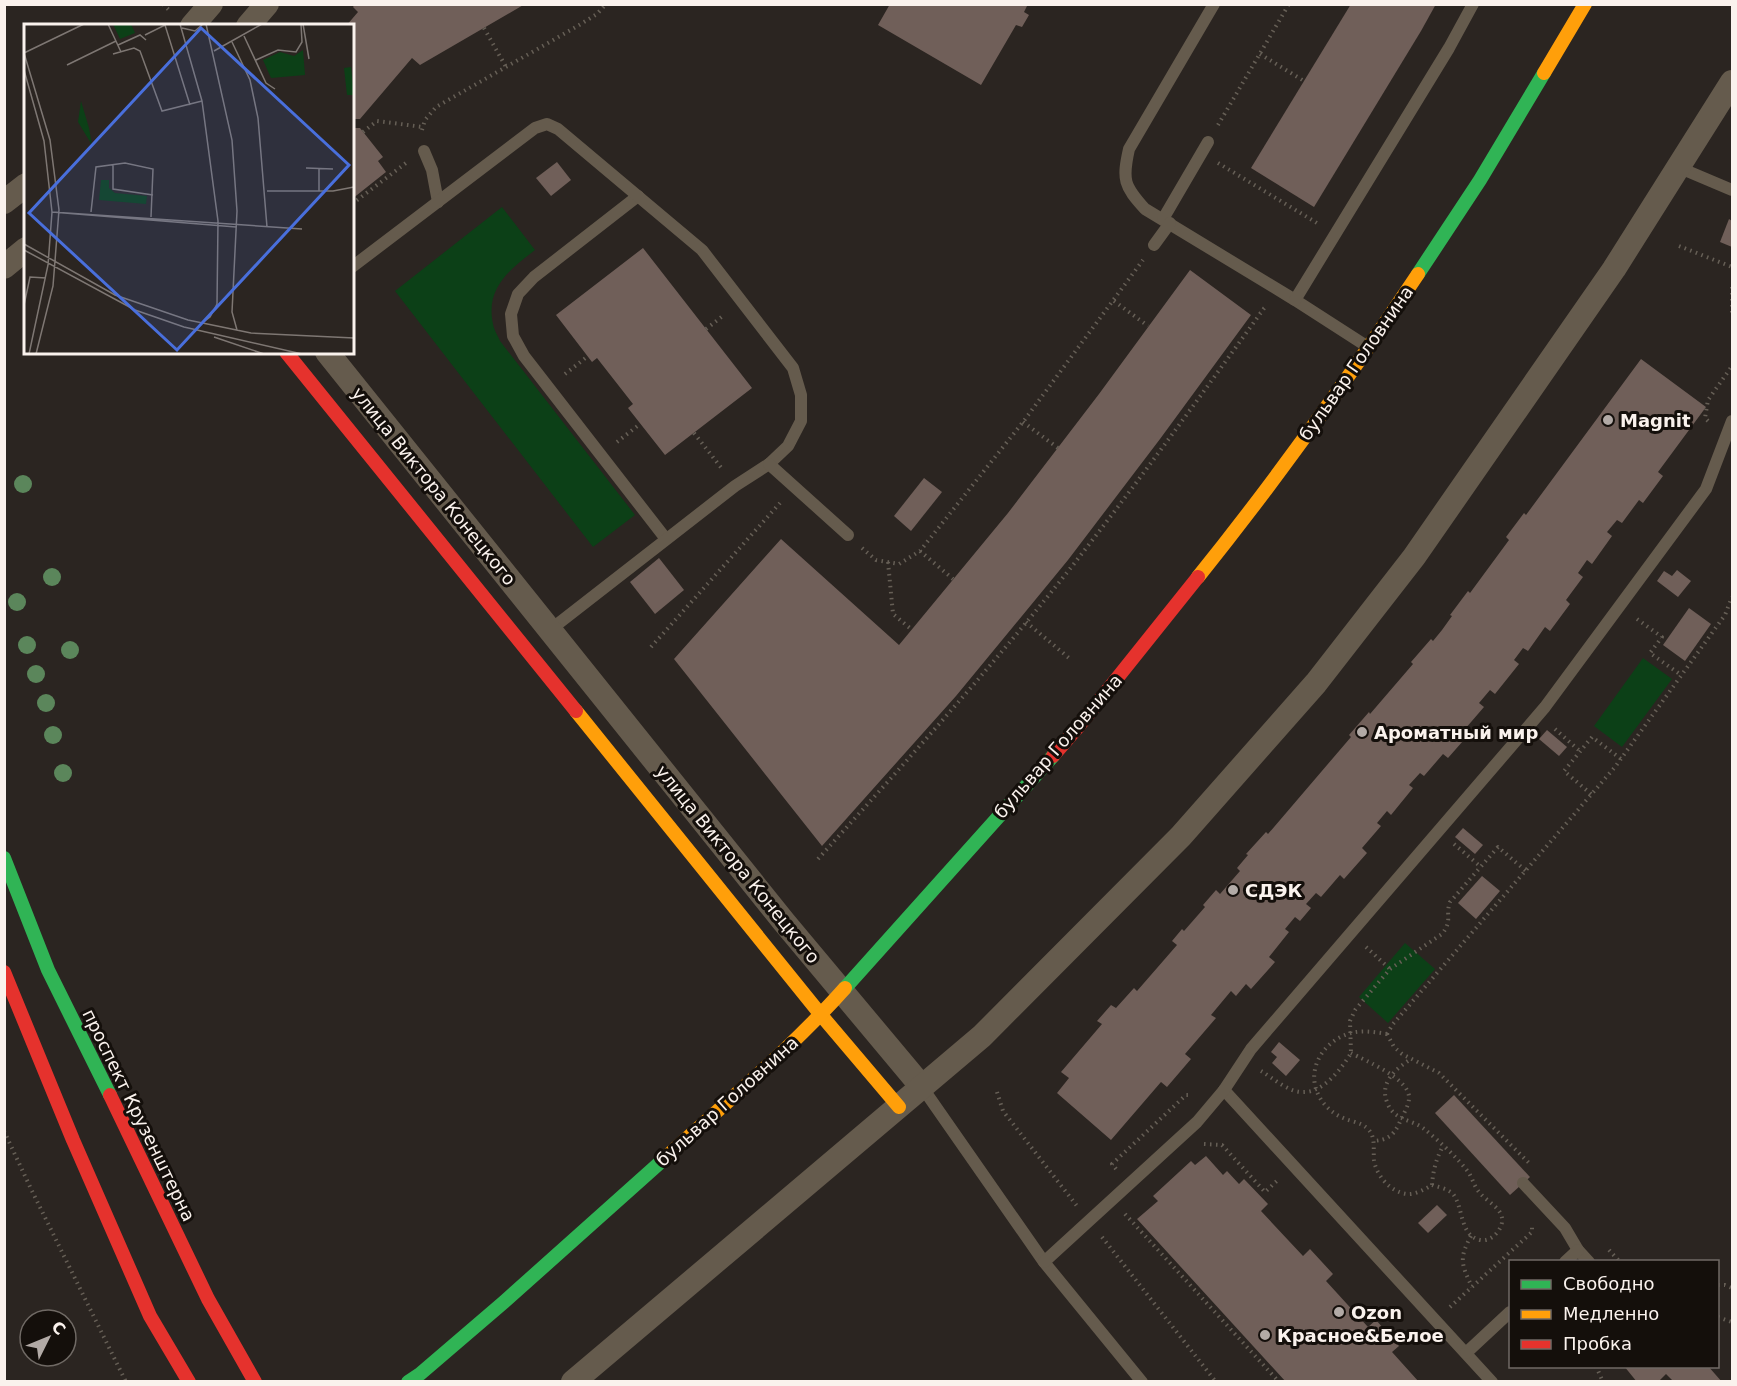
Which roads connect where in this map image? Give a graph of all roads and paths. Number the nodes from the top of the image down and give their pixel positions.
1 (211, 4) edge
2 (267, 4) edge
3 (606, 4) edge
4 (1214, 4) edge
5 (1289, 4) edge
6 (1473, 4) edge
7 (1585, 4) edge
8 (194, 24) edge
9 (250, 24) edge
10 (484, 28) dead end
11 (1260, 54) junction
12 (506, 67) junction
13 (1304, 81) dead end
14 (1732, 82) edge
15 (423, 127) junction
16 (363, 132) dead end
17 (1205, 148) junction
18 (424, 153) junction
19 (1680, 168) junction
20 (24, 187) edge
21 (1732, 190) edge
22 (638, 196) junction
23 (4, 202) edge
24 (354, 202) edge
25 (438, 202) junction
26 (1166, 221) junction
27 (1335, 234) junction
28 (1154, 244) joint
29 (1679, 246) dead end
30 (24, 251) edge
31 (354, 265) edge
32 (4, 267) edge
33 (1732, 267) edge
34 (1732, 287) edge
35 (1278, 290) junction
36 (1295, 300) junction
37 (1114, 301) junction
38 (1732, 313) edge
39 (1149, 326) dead end
40 (1369, 348) junction
41 (288, 354) edge
42 (329, 354) edge
43 (588, 356) dead end
44 (1732, 366) edge
45 (1210, 371) dead end
46 (1215, 375) junction
47 (548, 387) junction
48 (1732, 421) edge
49 (1023, 422) junction
50 (640, 424) dead end
51 (694, 433) dead end
52 (1726, 436) junction
53 (1058, 448) dead end
54 (601, 455) junction
55 (769, 464) junction
56 (735, 486) junction
57 (795, 487) junction
58 (1118, 495) dead end
59 (1123, 499) junction
60 (848, 535) joint
61 (666, 539) junction
62 (920, 551) junction
63 (888, 562) junction
64 (953, 579) dead end
65 (1732, 597) edge
66 (1620, 606) junction
67 (1026, 622) junction
68 (1012, 628) dead end
69 (911, 629) dead end
70 (550, 630) junction
71 (1017, 632) junction
72 (651, 647) dead end
73 (1069, 658) dead end
74 (1681, 675) junction
75 (1539, 715) junction
76 (1581, 752) junction
77 (1621, 759) junction
78 (1591, 795) junction
79 (1439, 830) junction
80 (4, 858) edge
81 (818, 859) dead end
82 (1481, 867) junction
83 (1526, 871) junction
84 (1350, 934) junction
85 (1390, 969) junction
86 (4, 972) edge
87 (842, 992) junction
88 (821, 1015) junction
89 (1351, 1033) junction
90 (1388, 1034) junction
91 (1351, 1053) junction
92 (1244, 1059) junction
93 (1412, 1059) junction
94 (1391, 1075) junction
95 (922, 1087) junction
96 (1315, 1089) junction
97 (1224, 1090) junction
98 (1179, 1102) dead end
99 (899, 1107) junction
100 (1401, 1119) junction
101 (4, 1131) edge
102 (1373, 1141) junction
103 (1200, 1144) dead end
104 (1443, 1146) junction
105 (1127, 1150) dead end
106 (1534, 1168) dead end
107 (1432, 1185) junction
108 (1526, 1186) joint
109 (1270, 1187) dead end
110 (1125, 1214) dead end
111 (1471, 1236) junction
112 (1607, 1248) dead end
113 (1578, 1250) junction
114 (1567, 1260) edge
115 (1587, 1260) edge
116 (1618, 1260) edge
117 (1044, 1262) junction
118 (1472, 1287) junction
119 (1509, 1313) edge
120 (150, 1316) junction
121 (1436, 1320) junction
122 (1466, 1353) junction
123 (1597, 1368) edge
124 (126, 1382) edge
125 (180, 1382) edge
126 (189, 1382) edge
127 (255, 1382) edge
128 (408, 1382) edge
129 (573, 1382) edge
130 (1142, 1382) edge
131 (1279, 1382) edge
132 (1492, 1382) edge
133 (1603, 1382) edge

1 - 8 street
2 - 9 street
3 - 12 path
4 - 26 lane
5 - 11 path
6 - 27 lane
7 - 40 street, бульвар Головнина
10 - 12 path
11 - 13 path
11 - 17 path
12 - 15 path
14 - 19 street
15 - 16 path
15 - 18 path
17 - 26 lane
17 - 27 path
18 - 24 path
18 - 25 lane
19 - 21 lane
19 - 95 street
20 - 23 street
22 - 25 lane
22 - 47 lane
22 - 55 lane
25 - 31 lane
26 - 28 lane
26 - 35 lane
27 - 36 lane
28 - 37 path
29 - 33 path
30 - 32 street
34 - 38 path
35 - 36 lane
35 - 46 path
36 - 40 lane
37 - 39 path
37 - 49 path
40 - 87 street, бульвар Головнина
41 - 88 street, улица Виктора Конецкого
42 - 70 street, улица Виктора Конецкого
43 - 47 path
44 - 52 path
45 - 46 path
46 - 59 path
47 - 54 lane
48 - 52 lane
49 - 53 path
49 - 62 path
50 - 54 path
51 - 56 path
52 - 66 lane
54 - 61 lane
55 - 56 lane
55 - 57 lane
56 - 61 lane
57 - 60 lane
57 - 72 path
58 - 59 path
59 - 67 path
60 - 63 path
61 - 70 lane
62 - 63 path
62 - 64 path
63 - 69 path
65 - 74 path
66 - 74 path
66 - 75 lane
67 - 71 path
67 - 73 path
68 - 71 path
70 - 87 street, улица Виктора Конецкого
71 - 81 path
74 - 77 path
75 - 76 path
75 - 79 lane
76 - 77 path
76 - 78 path
77 - 78 path
78 - 83 path
79 - 82 path
79 - 84 lane
80 - 127 street, проспект Крузенштерна
82 - 83 path
82 - 85 path
83 - 90 path
84 - 85 path
84 - 92 lane
85 - 89 path
86 - 120 street
87 - 88 street, бульвар Головнина
87 - 95 street, улица Виктора Конецкого
88 - 99 street, улица Виктора Конецкого
88 - 128 street, бульвар Головнина
89 - 90 path
89 - 91 path
89 - 96 path
90 - 93 path
91 - 94 path
91 - 96 path
92 - 96 path
92 - 97 lane
93 - 94 path
93 - 106 path
94 - 100 path
94 - 100 path
95 - 99 street
95 - 117 lane, улица Виктора Конецкого
96 - 102 path
97 - 117 lane
97 - 121 lane
98 - 105 path
99 - 129 street
100 - 102 path
100 - 104 path
101 - 124 path
102 - 107 path
103 - 109 path
104 - 107 path
104 - 111 path
107 - 111 path
108 - 113 lane
108 - 118 path
110 - 131 path
111 - 118 path
112 - 116 path
113 - 114 lane
113 - 115 lane
117 - 130 lane, улица Виктора Конецкого
118 - 121 path
119 - 122 lane
120 - 125 street
120 - 126 street
121 - 122 lane
122 - 132 lane
123 - 133 path

